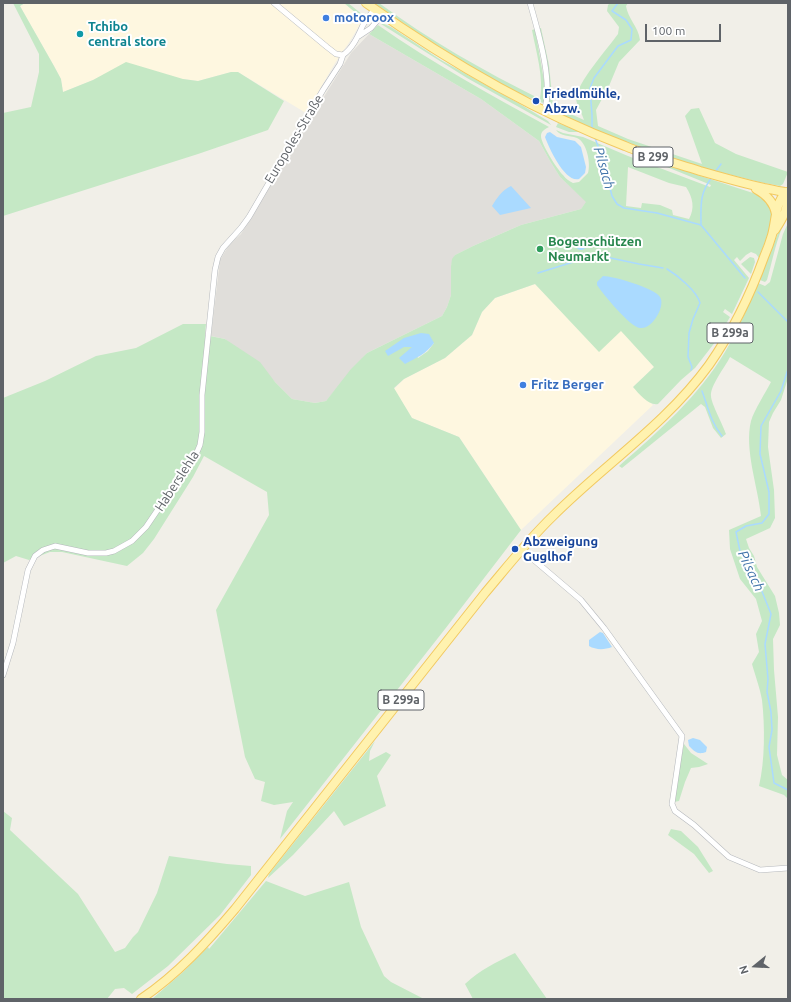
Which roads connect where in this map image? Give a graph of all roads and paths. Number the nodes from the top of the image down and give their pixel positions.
1 (274, 3) edge
2 (366, 3) edge
3 (530, 3) edge
4 (374, 9) junction
5 (382, 14) junction
6 (359, 36) junction
7 (343, 55) junction
8 (544, 111) junction
9 (744, 184) junction
10 (787, 193) edge
11 (787, 210) edge
12 (776, 215) junction
13 (772, 234) junction
14 (228, 242) joint
15 (521, 549) junction
16 (3, 675) edge
17 (788, 868) edge
18 (141, 999) edge

1 - 7 street
2 - 4 main road, B 299
3 - 8 street
4 - 5 main road, B 299
4 - 6 street, Europoles-Straße
5 - 6 street, Europoles-Straße
5 - 8 main road, B 299
6 - 7 street, Europoles-Straße
7 - 14 street, Europoles-Straße
8 - 9 main road, B 299
9 - 10 main road, B 299
9 - 12 main road
10 - 11 main road, B 299a
10 - 12 main road, B 299a
11 - 13 main road, B 299a
12 - 13 main road, B 299a
13 - 15 main road, B 299a
14 - 16 street, Haberslehla
15 - 17 street
15 - 18 main road, B 299a

